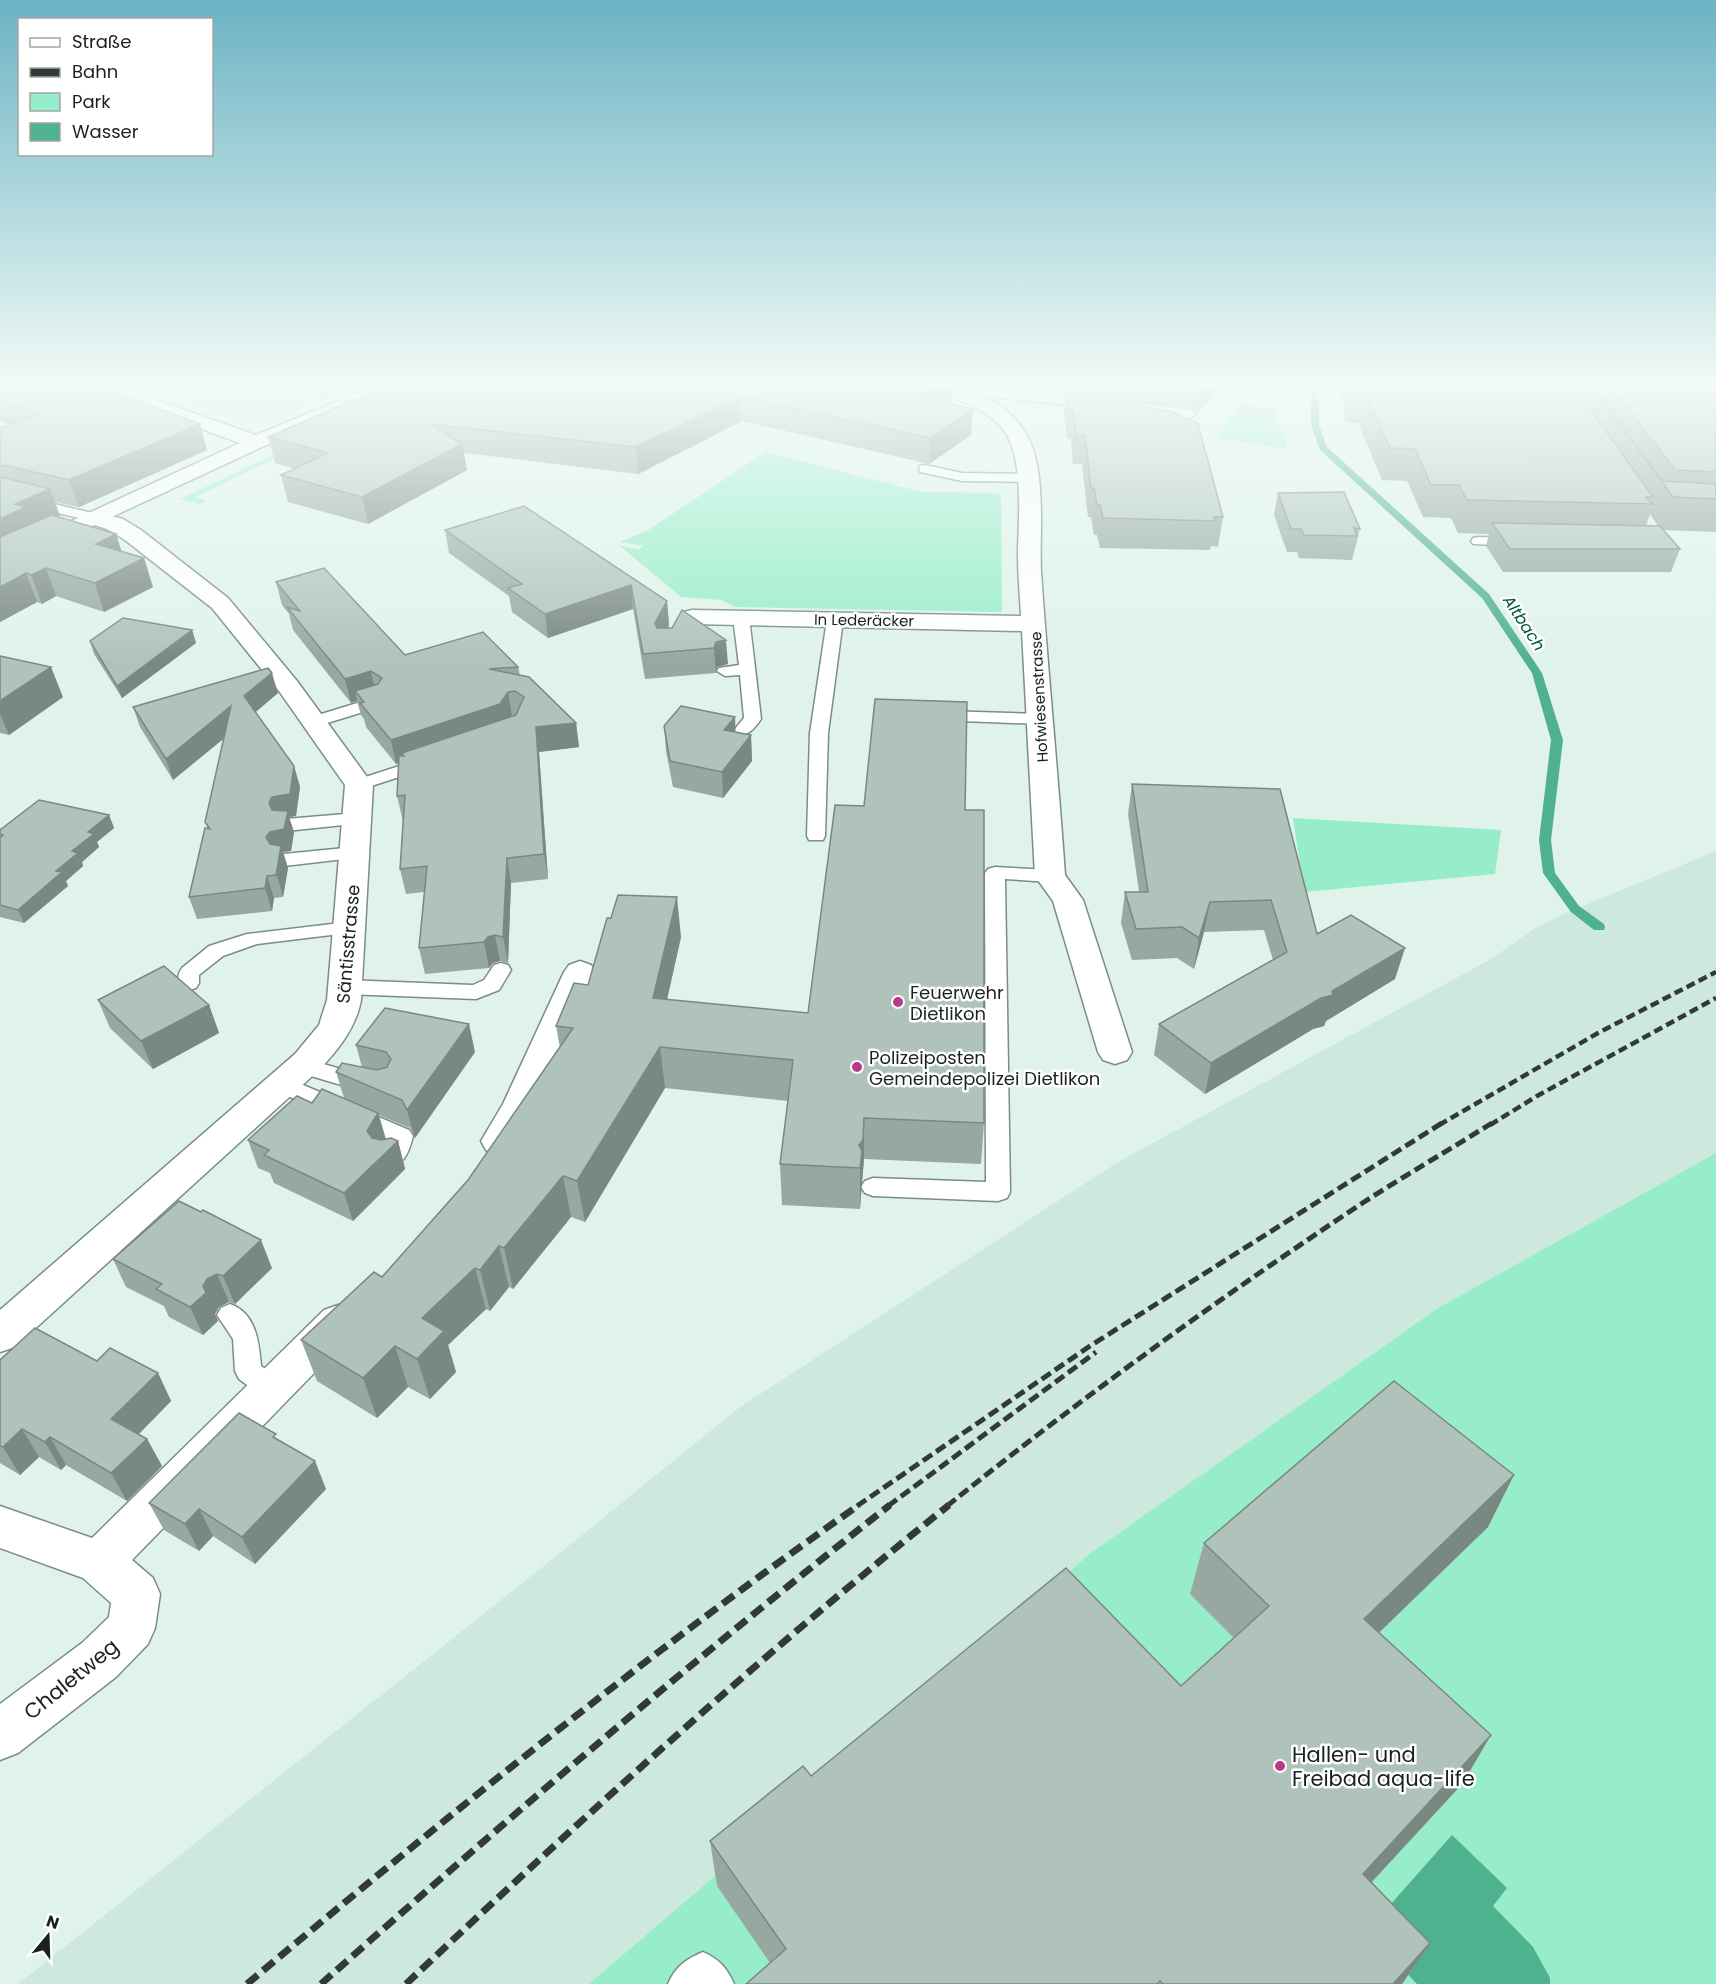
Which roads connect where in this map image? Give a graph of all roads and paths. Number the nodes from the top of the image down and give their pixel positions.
1 (181, 478) edge
2 (1000, 478) edge
3 (1027, 478) joint
4 (0, 499) edge
5 (96, 518) junction
6 (1478, 541) dead end
7 (1524, 542) edge
8 (0, 562) edge
9 (741, 618) junction
10 (835, 620) junction
11 (686, 622) edge
12 (1035, 624) junction
13 (748, 669) junction
14 (725, 671) dead end
15 (377, 702) edge
16 (944, 716) edge
17 (1040, 719) junction
18 (314, 722) junction
19 (742, 729) dead end
20 (439, 758) edge
21 (359, 785) junction
22 (357, 819) junction
23 (286, 825) edge
24 (816, 836) dead end
25 (355, 853) junction
26 (284, 860) dead end
27 (1050, 876) junction
28 (349, 928) junction
29 (501, 970) dead end
30 (580, 972) dead end
31 (189, 983) dead end
32 (345, 987) junction
33 (1115, 1052) dead end
34 (292, 1075) junction
35 (385, 1088) edge
36 (390, 1159) edge
37 (479, 1173) edge
38 (873, 1187) dead end
39 (361, 1298) edge
40 (230, 1315) dead end
41 (0, 1335) edge
42 (272, 1388) junction
43 (0, 1527) edge
44 (99, 1562) junction
45 (0, 1736) edge
46 (686, 1984) edge
47 (716, 1984) edge

1 - 5 street
2 - 3 lane
3 - 12 street, Hofwiesenstrasse
4 - 5 lane
5 - 8 street
5 - 18 street
6 - 7 lane
9 - 10 street, In Lederäcker
9 - 11 street, In Lederäcker
9 - 13 lane
10 - 12 street, In Lederäcker
10 - 24 lane
12 - 17 street, Hofwiesenstrasse
13 - 14 lane
13 - 19 lane
15 - 18 lane
16 - 17 lane
17 - 27 street, Hofwiesenstrasse
18 - 21 street
20 - 21 lane
21 - 22 street, Säntisstrasse
22 - 23 lane
22 - 25 street, Säntisstrasse
25 - 26 lane
25 - 28 street, Säntisstrasse
27 - 33 street
27 - 38 lane
28 - 31 lane
28 - 32 street, Säntisstrasse
29 - 32 lane
30 - 37 street
32 - 34 street, Säntisstrasse
34 - 35 lane
34 - 36 lane
34 - 41 street, Säntisstrasse
39 - 42 street
40 - 42 lane
42 - 44 street
43 - 44 street, Chaletweg
44 - 45 street, Chaletweg
46 - 47 lane

